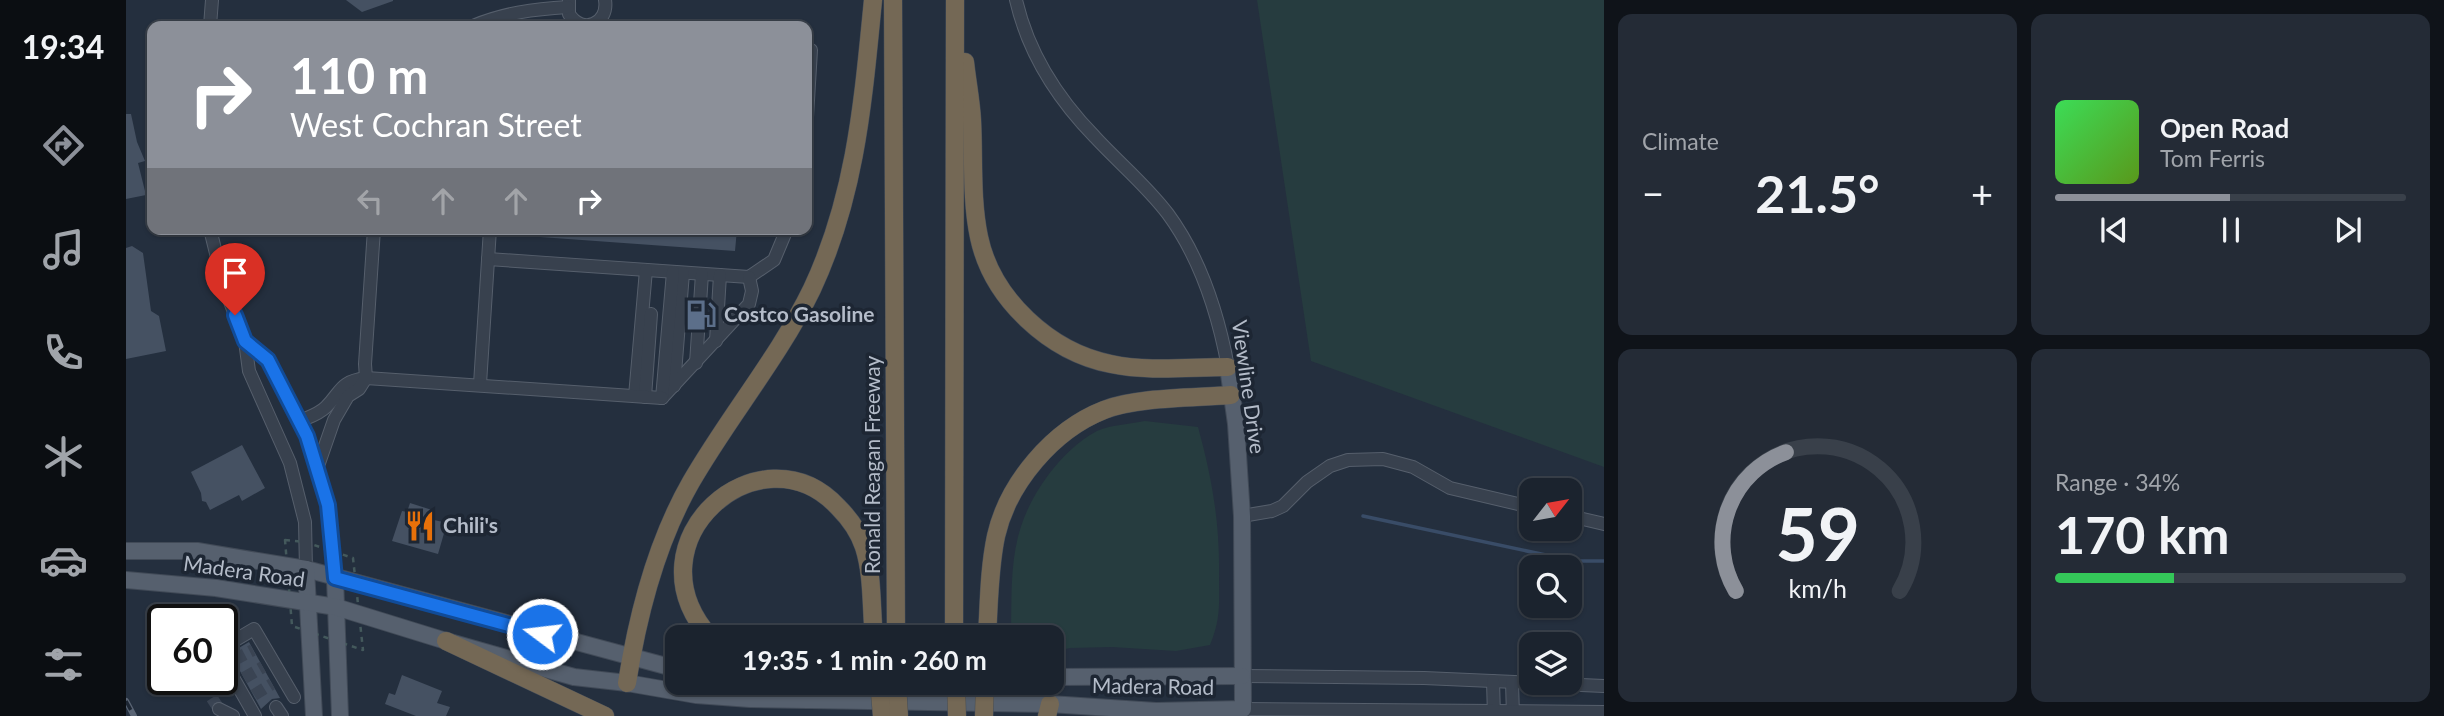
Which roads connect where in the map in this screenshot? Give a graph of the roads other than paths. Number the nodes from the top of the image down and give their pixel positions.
1 (212, 0) edge
2 (605, 0) edge
3 (873, 0) edge
4 (893, 0) edge
5 (956, 0) edge
6 (1016, 0) edge
7 (568, 4) edge
8 (210, 21) edge
9 (485, 21) edge
10 (575, 21) edge
11 (598, 21) edge
12 (211, 235) edge
13 (374, 235) edge
14 (490, 235) edge
15 (784, 235) edge
16 (488, 259) junction
17 (687, 273) junction
18 (749, 277) junction
19 (720, 337) junction
20 (245, 341) junction
21 (699, 358) junction
22 (1228, 367) junction
23 (366, 378) junction
24 (678, 381) junction
25 (480, 384) junction
26 (1231, 395) junction
27 (649, 397) junction
28 (300, 421) junction
29 (318, 466) junction
30 (1519, 504) edge
31 (1242, 516) junction
32 (1582, 519) edge
33 (1604, 524) edge
34 (126, 551) edge
35 (306, 569) junction
36 (335, 578) junction
37 (126, 580) edge
38 (309, 602) junction
39 (336, 607) junction
40 (700, 625) edge
41 (873, 625) edge
42 (895, 625) edge
43 (954, 625) edge
44 (988, 625) edge
45 (446, 641) junction
46 (238, 642) tunnel mouth
47 (631, 658) junction
48 (665, 666) edge
49 (238, 676) edge
50 (1242, 676) junction
51 (1064, 677) edge
52 (1493, 681) junction
53 (1512, 682) junction
54 (627, 683) junction
55 (1604, 686) edge
56 (880, 695) edge
57 (898, 695) edge
58 (956, 695) edge
59 (985, 695) edge
60 (294, 697) dead end
61 (219, 709) dead end
62 (1243, 709) junction
63 (1049, 710) edge
64 (1604, 712) edge
65 (1494, 713) edge
66 (1513, 714) edge
67 (233, 716) edge
68 (255, 716) edge
69 (314, 716) edge
70 (340, 716) edge
71 (605, 716) edge
72 (882, 716) edge
73 (899, 716) edge
74 (957, 716) edge
75 (984, 716) edge

1 - 8 street
2 - 11 street
3 - 47 highway
4 - 42 highway, Ronald Reagan Freeway
5 - 22 highway
5 - 43 highway
6 - 22 street, Viewline Drive
7 - 9 street
7 - 10 street
12 - 20 street
13 - 23 street
14 - 16 street
15 - 18 street
16 - 17 street
16 - 25 street
17 - 18 street
17 - 19 street
17 - 21 street
17 - 24 street
17 - 27 street
17 - 27 street
18 - 19 street
19 - 21 street
20 - 28 street
20 - 35 street
21 - 24 street
22 - 26 main road, Viewline Drive
23 - 25 street
23 - 28 street
23 - 29 street
24 - 27 street
25 - 27 street
26 - 31 main road, Viewline Drive
26 - 44 highway
28 - 29 street
29 - 36 street
30 - 31 street
31 - 50 main road, Viewline Drive
32 - 33 street
34 - 35 main road, Madera Road
35 - 36 main road, Madera Road
35 - 38 main road
36 - 39 main road
36 - 47 main road, Madera Road
37 - 38 main road, Madera Road
38 - 39 main road, Madera Road
38 - 69 main road
39 - 45 main road, Madera Road
39 - 70 main road
40 - 41 highway
45 - 54 main road, Madera Road
45 - 71 highway
46 - 60 street
47 - 48 main road, Madera Road
47 - 54 highway
49 - 68 street
50 - 51 main road, Madera Road
50 - 52 street, Madera Road
50 - 62 main road, Viewline Drive
52 - 53 street, Madera Road
52 - 65 street
53 - 55 street, Madera Road
53 - 66 street
54 - 63 main road, Madera Road
56 - 72 highway, bridge
57 - 73 highway, bridge
58 - 74 highway, bridge
59 - 75 highway, bridge
61 - 67 street
62 - 63 main road, Madera Road
62 - 65 street, Madera Road
64 - 66 street, Madera Road
65 - 66 street, Madera Road

